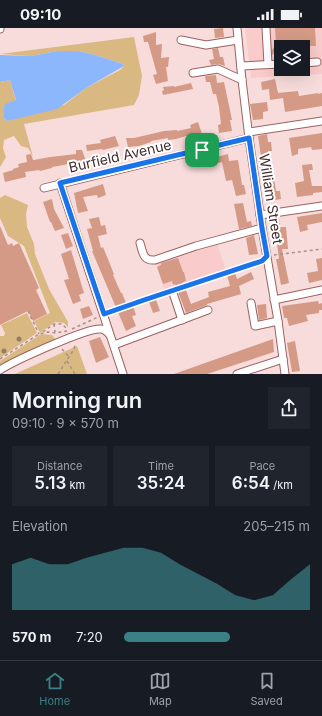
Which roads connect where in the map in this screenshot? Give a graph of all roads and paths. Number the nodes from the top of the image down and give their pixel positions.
1 (237, 28) edge
2 (266, 28) edge
3 (181, 40) dead end
4 (238, 40) junction
5 (310, 62) edge
6 (317, 62) dead end
7 (268, 64) junction
8 (274, 64) edge
9 (241, 66) junction
10 (193, 73) dead end
11 (242, 80) junction
12 (322, 121) edge
13 (249, 135) junction
14 (60, 183) junction
15 (44, 188) dead end
16 (322, 206) edge
17 (260, 215) junction
18 (262, 228) junction
19 (140, 243) dead end
20 (322, 249) edge
21 (267, 256) junction
22 (322, 290) edge
23 (171, 292) junction
24 (274, 300) junction
25 (251, 303) dead end
26 (208, 310) dead end
27 (28, 311) dead end
28 (104, 314) junction
29 (182, 320) junction
30 (278, 321) junction
31 (54, 324) junction
32 (69, 330) junction
33 (42, 333) junction
34 (56, 333) junction
35 (39, 334) junction
36 (78, 334) junction
37 (109, 334) junction
38 (56, 337) dead end
39 (114, 345) junction
40 (62, 350) dead end
41 (70, 357) junction
42 (0, 359) edge
43 (283, 359) junction
44 (67, 361) junction
45 (0, 370) edge
46 (58, 374) edge
47 (75, 374) edge
48 (123, 374) edge
49 (237, 374) edge
50 (285, 374) edge

1 - 4 street, William Street
2 - 7 street
3 - 4 street
4 - 9 street, William Street
5 - 6 street
7 - 8 street
7 - 9 street
9 - 11 street, William Street
10 - 11 street
11 - 13 street, William Street
12 - 13 street, Burfield Avenue
13 - 14 street, Burfield Avenue
13 - 17 street, William Street
14 - 15 street, Burfield Avenue
14 - 28 street
16 - 17 street
17 - 18 street, William Street
18 - 19 street
18 - 21 street, William Street
20 - 21 path
21 - 23 path
21 - 24 street, William Street
22 - 24 street
23 - 28 path
23 - 29 street
24 - 30 street, William Street
25 - 30 street
26 - 29 street
27 - 35 path
28 - 32 path
28 - 37 street
29 - 39 street
30 - 43 street, William Street
31 - 32 path
31 - 33 path
31 - 34 path
32 - 34 path
33 - 34 path
33 - 35 path
34 - 38 path
35 - 42 path
36 - 37 street
36 - 41 path
36 - 45 street
37 - 39 street
39 - 48 street
40 - 41 path
41 - 44 path
43 - 49 street
43 - 50 street, William Street
44 - 46 path
44 - 47 path

